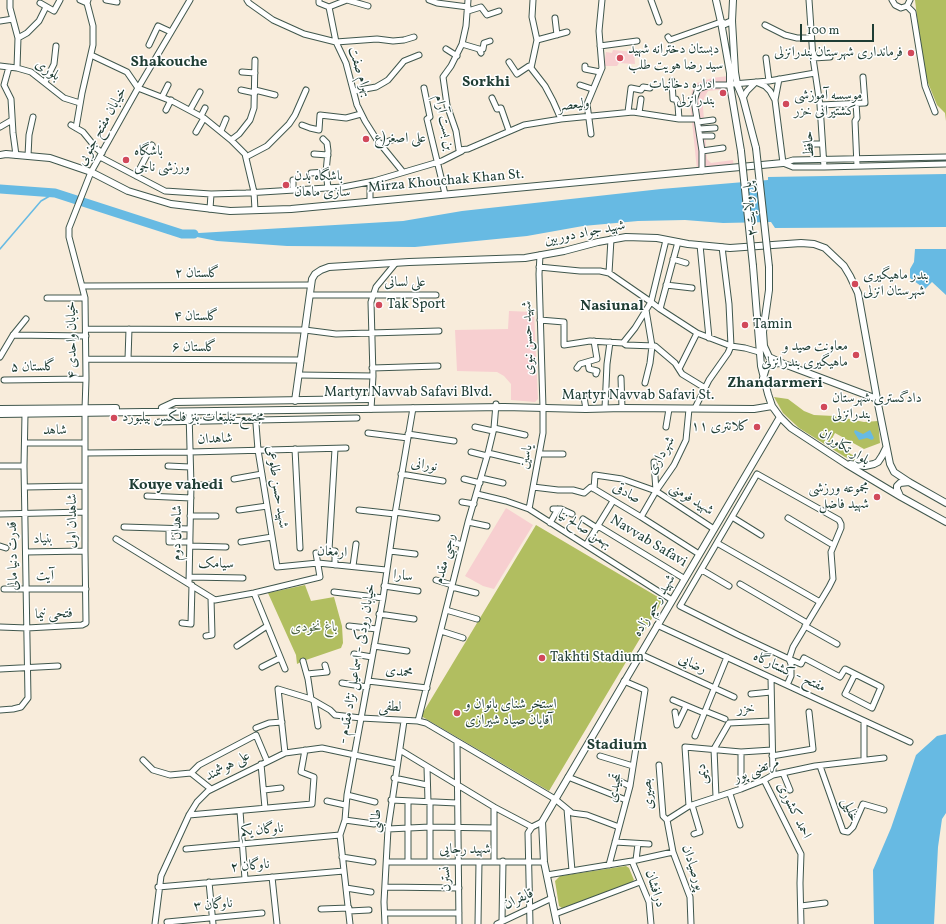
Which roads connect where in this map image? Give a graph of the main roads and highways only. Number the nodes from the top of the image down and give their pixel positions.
1 (716, 0) edge
2 (733, 0) edge
3 (732, 21) junction
4 (721, 22) junction
5 (733, 84) junction
6 (0, 155) edge
7 (783, 163) road end
8 (759, 352) joint
9 (784, 364) junction
10 (763, 378) junction
11 (877, 399) junction
12 (295, 401) junction
13 (371, 404) junction
14 (496, 405) junction
15 (772, 406) junction
16 (504, 407) joint
17 (162, 408) junction
18 (0, 409) edge
19 (85, 411) junction
20 (0, 414) edge
21 (780, 417) junction
22 (886, 447) junction
23 (846, 464) junction
24 (890, 464) joint
25 (909, 482) junction
26 (901, 497) junction
27 (946, 503) edge
28 (946, 522) edge
29 (558, 924) edge

1 - 4 main road
2 - 3 main road
3 - 4 main road
3 - 5 main road
4 - 5 main road
5 - 8 main road, پل ولایت ۲, bridge
5 - 9 main road, پل ولایت ۲, bridge
6 - 7 main road, Mirza Khouchak Khan St.
8 - 10 main road, بلوار تکاوران
9 - 10 main road
9 - 11 main road, پل ولایت ۲
10 - 15 main road, بلوار تکاوران
11 - 12 main road, شهید جواد دوربین
11 - 22 main road, شهید جواد دوربین
12 - 13 main road
12 - 17 main road
13 - 14 main road, Martyr Navvab Safavi Blvd.
13 - 14 main road, Martyr Navvab Safavi Blvd.
13 - 17 main road, Martyr Navvab Safavi Blvd.
13 - 19 main road, Martyr Navvab Safavi Blvd.
14 - 16 main road, Martyr Navvab Safavi Blvd.
15 - 16 main road, Martyr Navvab Safavi St.
15 - 21 main road, بلوار تکاوران
17 - 19 main road, Martyr Navvab Safavi Blvd.
18 - 19 main road, Martyr Navvab Safavi Blvd.
19 - 20 main road, Martyr Navvab Safavi Blvd.
21 - 23 main road, بلوار تکاوران
21 - 29 main road, شهید رحیم زاده
22 - 23 main road
22 - 24 main road, شهید جواد دوربین
23 - 26 main road, بلوار تکاوران
24 - 25 main road, بلوار تکاوران
25 - 26 main road
25 - 27 main road, بلوار تکاوران
26 - 28 main road, بلوار تکاوران

